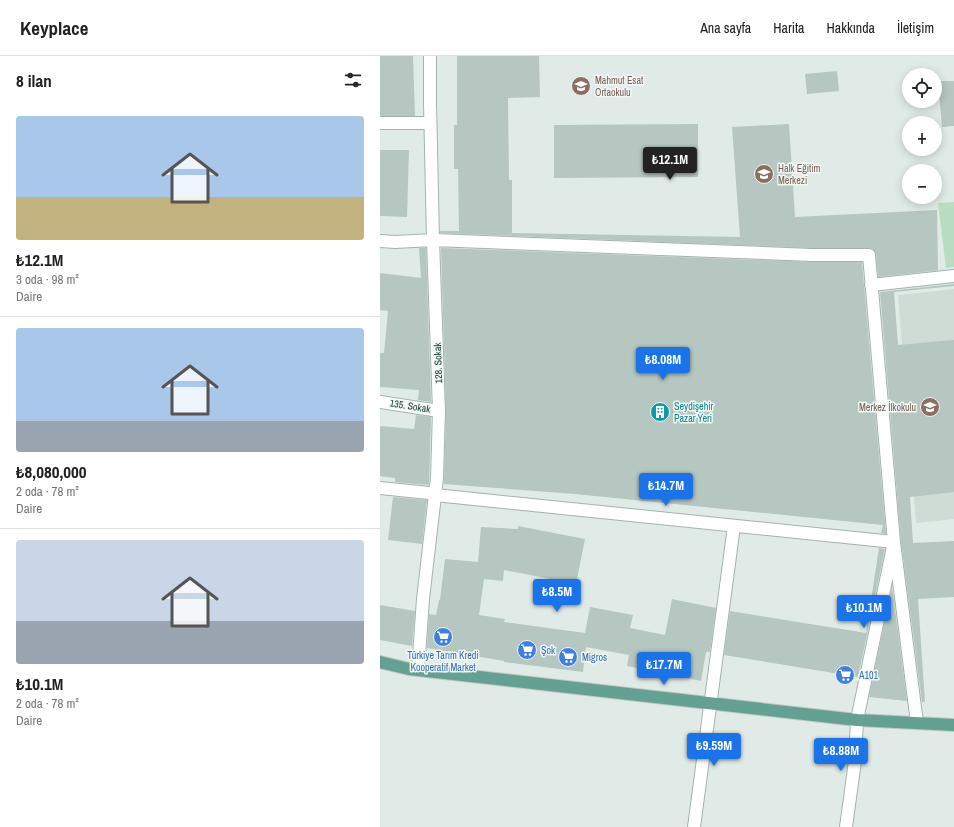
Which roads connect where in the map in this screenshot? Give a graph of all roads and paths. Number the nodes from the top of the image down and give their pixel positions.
1 (430, 56) edge
2 (380, 122) edge
3 (430, 122) junction
4 (380, 240) edge
5 (433, 240) junction
6 (954, 276) edge
7 (871, 285) junction
8 (380, 402) edge
9 (439, 411) junction
10 (380, 488) edge
11 (435, 495) junction
12 (734, 526) junction
13 (894, 542) junction
14 (380, 662) edge
15 (380, 666) edge
16 (414, 669) junction
17 (710, 703) junction
18 (857, 720) junction
19 (917, 724) junction
20 (954, 725) edge
21 (954, 734) edge
22 (694, 827) edge
23 (846, 827) edge

1 - 3 street, 128. Sokak
2 - 3 street
3 - 5 street, 128. Sokak
4 - 5 street
5 - 7 street
5 - 9 street, 128. Sokak
6 - 7 street
7 - 13 street
8 - 9 street, 135. Sokak
9 - 11 street, 128. Sokak
10 - 11 street
11 - 12 street
11 - 16 street, 128. Sokak
12 - 13 street
12 - 17 street
13 - 18 street
13 - 19 street
14 - 16 main road
15 - 16 main road
16 - 17 main road
17 - 18 main road
17 - 22 street
18 - 19 main road
18 - 23 street
19 - 20 main road
19 - 21 main road

